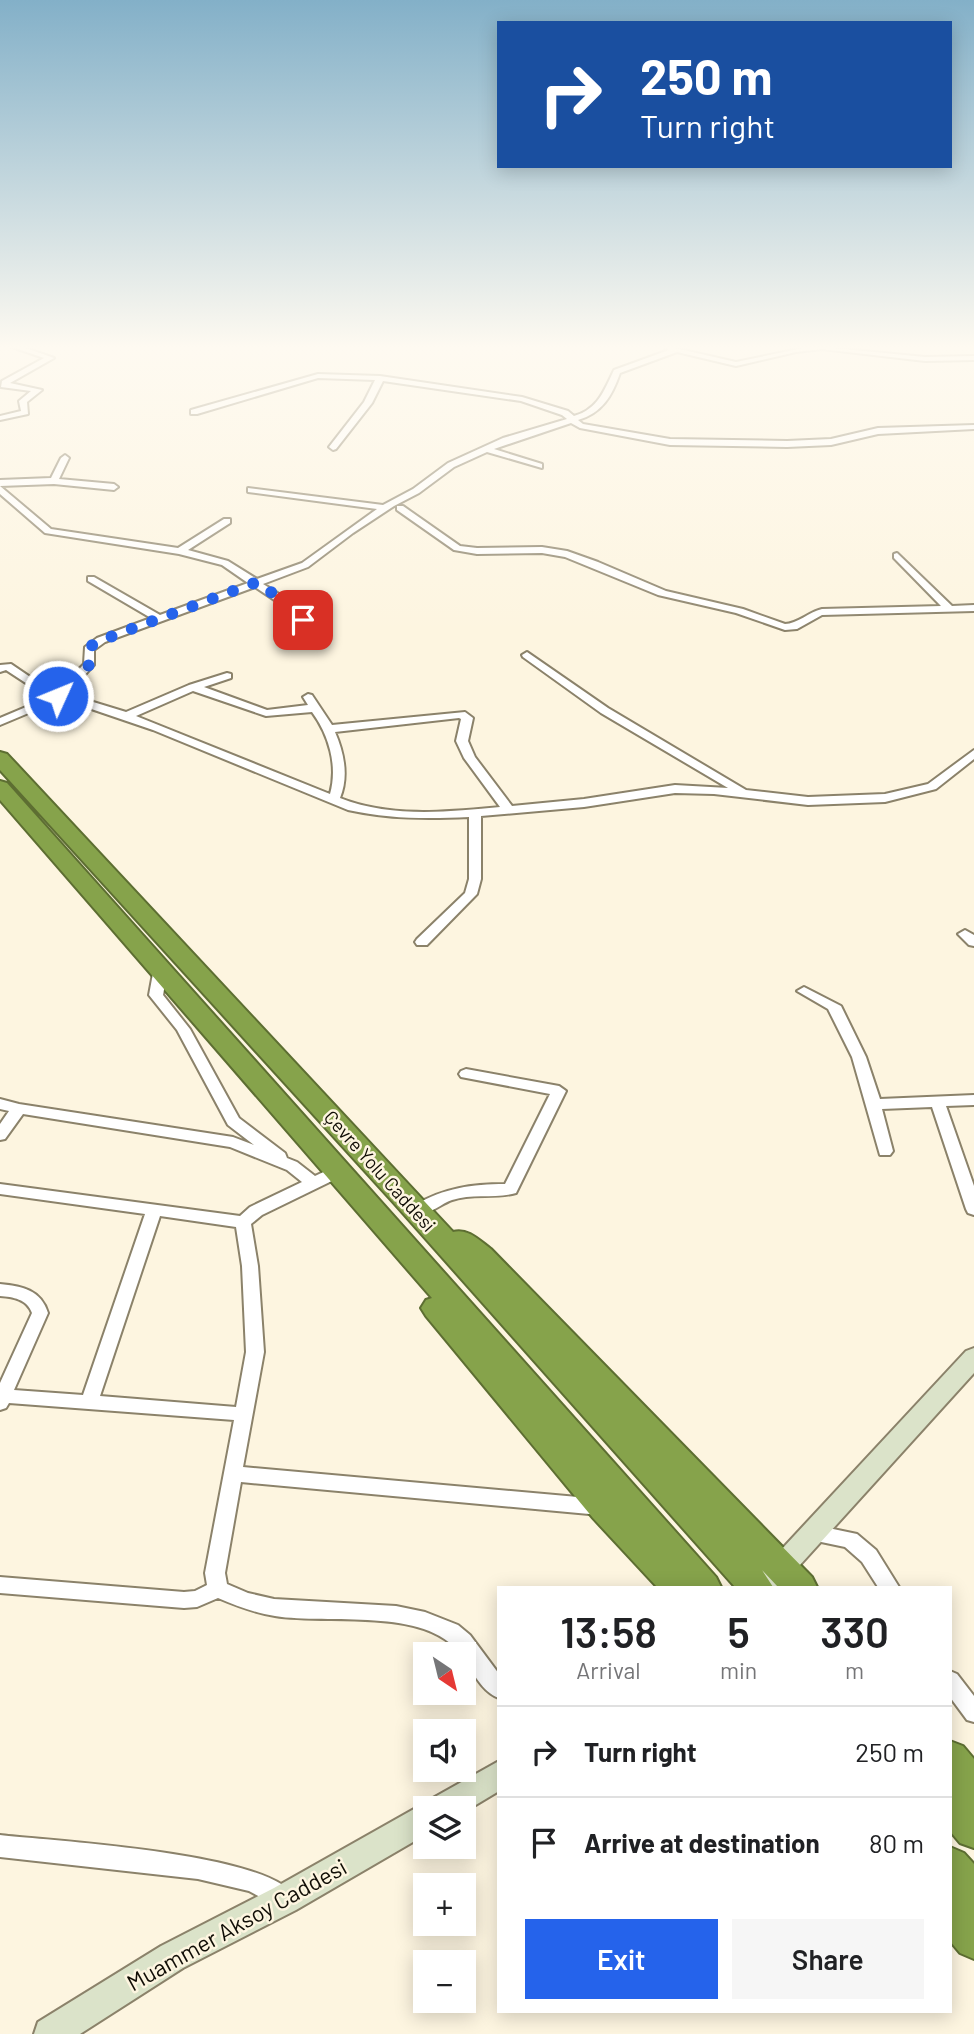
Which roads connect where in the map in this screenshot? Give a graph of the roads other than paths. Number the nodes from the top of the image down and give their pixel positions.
1 (339, 441) edge
2 (509, 441) edge
3 (664, 441) edge
4 (836, 441) edge
5 (334, 447) dead end
6 (486, 449) junction
7 (65, 457) dead end
8 (539, 467) dead end
9 (54, 481) junction
10 (0, 483) edge
11 (114, 487) dead end
12 (0, 489) edge
13 (251, 490) dead end
14 (384, 508) junction
15 (400, 508) dead end
16 (227, 522) dead end
17 (180, 551) junction
18 (897, 556) dead end
19 (91, 579) dead end
20 (257, 582) junction
21 (974, 608) edge
22 (950, 610) junction
23 (158, 618) junction
24 (313, 645) dead end
25 (527, 655) dead end
26 (2, 665) edge
27 (227, 676) dead end
28 (192, 687) junction
29 (58, 696) junction
30 (126, 716) junction
31 (0, 722) edge
32 (329, 729) junction
33 (974, 753) edge
34 (0, 758) edge
35 (0, 787) edge
36 (745, 794) junction
37 (332, 800) junction
38 (508, 809) junction
39 (475, 813) junction
40 (422, 942) dead end
41 (161, 968) junction
42 (804, 991) dead end
43 (466, 1074) dead end
44 (974, 1100) edge
45 (937, 1102) junction
46 (0, 1104) edge
47 (874, 1104) junction
48 (19, 1109) junction
49 (0, 1135) edge
50 (884, 1151) dead end
51 (292, 1166) junction
52 (326, 1178) junction
53 (0, 1189) edge
54 (412, 1202) junction
55 (974, 1209) edge
56 (154, 1212) junction
57 (243, 1222) junction
58 (0, 1290) edge
59 (974, 1357) edge
60 (1, 1398) edge
61 (89, 1403) junction
62 (243, 1414) junction
63 (234, 1474) junction
64 (605, 1508) junction
65 (814, 1534) junction
66 (774, 1582) edge
67 (0, 1585) edge
68 (677, 1586) edge
69 (703, 1586) edge
70 (888, 1586) edge
71 (218, 1589) junction
72 (952, 1683) edge
73 (497, 1686) edge
74 (974, 1713) edge
75 (952, 1760) edge
76 (497, 1776) edge
77 (974, 1787) edge
78 (464, 1796) edge
79 (952, 1806) edge
80 (413, 1826) edge
81 (974, 1830) edge
82 (0, 1846) edge
83 (952, 1868) edge
84 (974, 1893) edge
85 (285, 1899) junction
86 (952, 1912) edge
87 (974, 1939) edge
88 (50, 2034) edge

1 - 5 street
2 - 6 street
3 - 4 street
6 - 8 street
6 - 14 street
7 - 9 street
9 - 10 street
9 - 11 street
12 - 17 street
13 - 14 street
14 - 20 street
15 - 22 street
16 - 17 street
17 - 20 street
18 - 22 street
19 - 23 street
20 - 23 street
20 - 24 street
21 - 22 street
23 - 29 street
25 - 36 street
26 - 29 street
27 - 28 street
28 - 30 street
28 - 32 street
29 - 30 street
29 - 31 street
30 - 37 street
32 - 37 street
32 - 38 street
33 - 36 street
34 - 54 highway, Çevre Yolu Caddesi
35 - 41 highway, Çevre Yolu Caddesi
36 - 38 street
37 - 39 street
38 - 39 street
39 - 40 street
41 - 51 street
41 - 52 highway, Çevre Yolu Caddesi
42 - 47 street
43 - 54 street
44 - 45 street
45 - 47 street
45 - 55 street
46 - 48 street
47 - 50 street
48 - 49 street
48 - 51 street
51 - 52 street
52 - 57 street
52 - 64 highway
52 - 69 highway, Çevre Yolu Caddesi
53 - 56 street
54 - 66 highway, Çevre Yolu Caddesi
56 - 57 street
56 - 61 street
57 - 62 street
58 - 60 street
59 - 65 street
60 - 61 street
61 - 62 street
62 - 63 street
63 - 64 street
63 - 71 street
64 - 68 highway
65 - 66 street
65 - 70 street
67 - 71 street
71 - 73 street
72 - 74 street
75 - 77 highway
76 - 78 street
79 - 81 highway
80 - 85 street, Muammer Aksoy Caddesi
82 - 85 street
83 - 84 highway
85 - 88 street, Muammer Aksoy Caddesi
86 - 87 highway

